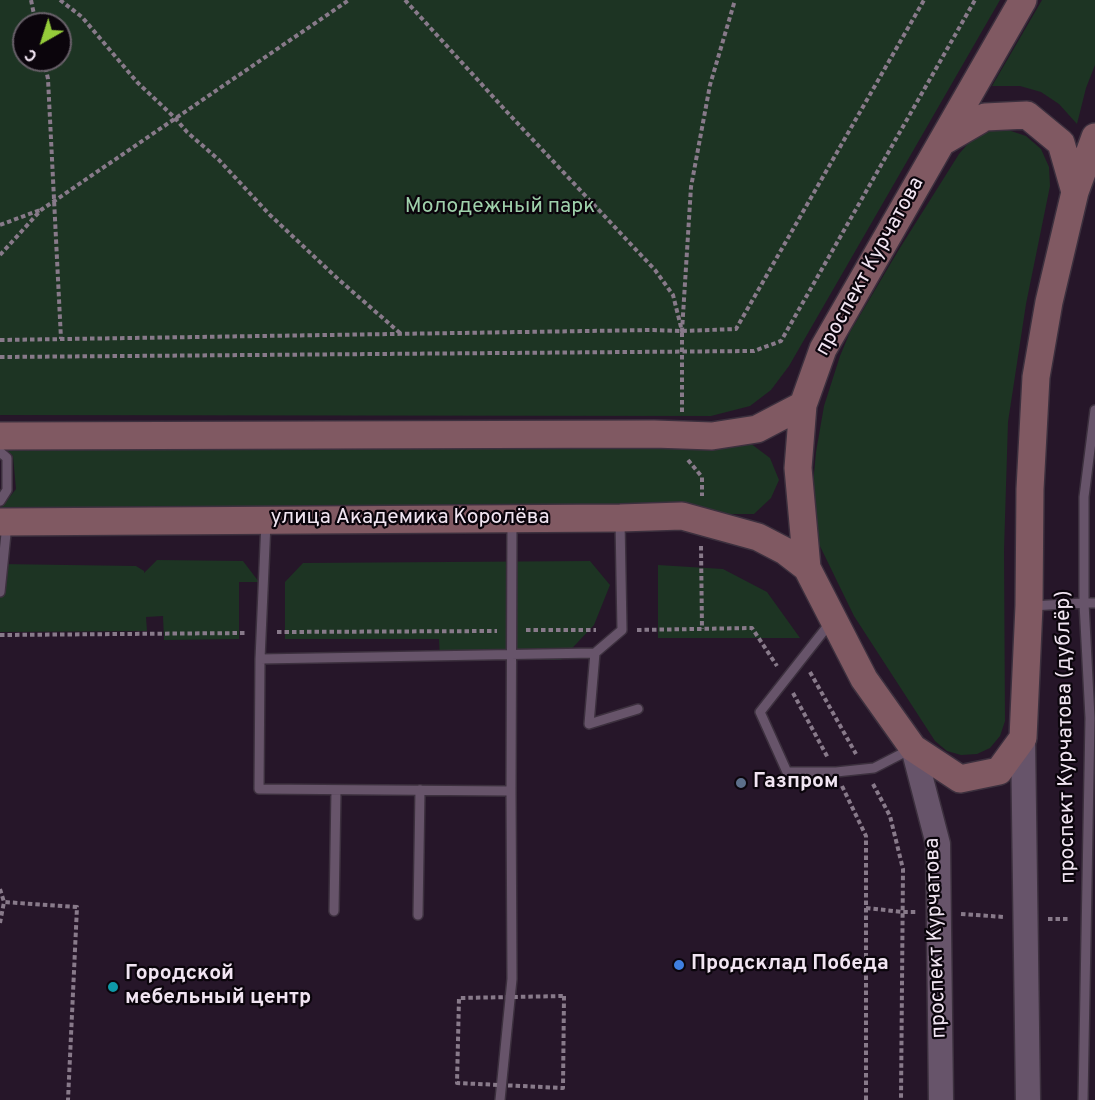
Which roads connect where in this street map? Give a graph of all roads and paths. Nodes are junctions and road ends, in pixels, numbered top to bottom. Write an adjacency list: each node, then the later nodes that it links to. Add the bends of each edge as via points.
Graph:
1 (60, 0): 9 (path, via 82,17 137,82)
2 (349, 0): 9 (path)
3 (405, 0): 17 (path, via 656,270 674,295)
4 (735, 0): 17 (path, via 710,85 691,187)
5 (924, 0): 17 (path, via 736,329)
6 (975, 0): 21 (path, via 781,341 754,351)
7 (1023, 0): 11 (main road, проспект Курчатова)
8 (47, 72): 13 (path)
9 (175, 118): 13 (path); 18 (path, via 269,214)
10 (1095, 137): 12 (main road)
11 (940, 143): 12 (main road, via 985,117 1027,114 1061,143); 23 (main road, проспект Курчатова, via 823,349)
12 (1075, 192): 37 (main road, via 1036,377)
13 (54, 201): 14 (path); 19 (path)
14 (41, 210): 15 (path); 16 (path)
15 (0, 225)
16 (0, 255)
17 (682, 331): 18 (path); 21 (path)
18 (400, 334): 19 (path)
19 (61, 339): 20 (path)
20 (0, 340)
21 (682, 351): 22 (path); 25 (path)
22 (0, 357)
23 (803, 405): 25 (main road, via 757,429 712,436); 33 (main road, проспект Курчатова, via 798,468)
24 (1095, 410): 35 (lane, проспект Курчатова (дублёр), via 1084,497)
25 (682, 435): 26 (main road); 32 (path, via 687,458 702,477)
26 (0, 436)
27 (0, 452): 28 (lane, via 7,458)
28 (2, 515): 31 (main road, улица Академика Королёва); 34 (lane)
29 (620, 518): 30 (main road, улица Академика Королёва); 32 (main road, улица Академика Королёва, via 682,516); 41 (lane)
30 (512, 519): 31 (main road, улица Академика Королёва); 40 (lane)
31 (266, 520): 48 (lane)
32 (701, 522): 33 (main road, улица Академика Королёва, via 758,537); 39 (path)
33 (807, 568): 38 (main road, проспект Курчатова)
34 (0, 592)
35 (1084, 603): 36 (lane); 37 (lane); 51 (lane, проспект Курчатова (дублёр))
36 (1095, 603)
37 (1029, 606): 52 (main road)
38 (833, 618): 47 (lane); 53 (main road, проспект Курчатова, via 864,679)
39 (702, 629): 41 (path); 49 (path, via 752,628)
40 (512, 630): 41 (path); 43 (path); 46 (lane)
41 (622, 630): 45 (lane)
42 (251, 633): 44 (path)
43 (274, 633)
44 (0, 635)
45 (595, 653): 46 (lane); 50 (lane, via 589,724)
46 (512, 655): 48 (lane); 58 (lane)
47 (802, 658): 49 (lane); 54 (path)
48 (260, 659): 56 (lane, via 259,789)
49 (786, 679): 55 (path); 55 (lane, via 760,712 787,772)
50 (638, 709)
51 (1092, 718): 67 (lane, проспект Курчатова (дублёр))
52 (1023, 738): 53 (main road, via 999,771 960,780); 66 (street)
53 (913, 748): 54 (lane); 64 (street, проспект Курчатова, via 938,844)
54 (865, 769): 55 (lane); 63 (path, via 890,816 903,869)
55 (836, 772): 61 (path, via 866,836)
56 (336, 790): 57 (lane); 62 (lane)
57 (420, 790): 58 (lane); 65 (lane)
58 (511, 791): 70 (lane, via 512,980)
59 (0, 889): 60 (path)
60 (4, 902): 68 (path); 69 (path, via 77,907)
61 (866, 908): 63 (path); 71 (path)
62 (334, 911)
63 (903, 912): 64 (path); 72 (path)
64 (939, 912): 66 (path); 73 (street, проспект Курчатова)
65 (418, 915)
66 (1026, 919): 67 (path); 74 (street)
67 (1086, 920): 75 (lane, проспект Курчатова (дублёр))
68 (0, 923)
69 (68, 1100)
70 (500, 1100)
71 (866, 1100)
72 (901, 1100)
73 (941, 1100)
74 (1028, 1100)
75 (1083, 1100)

